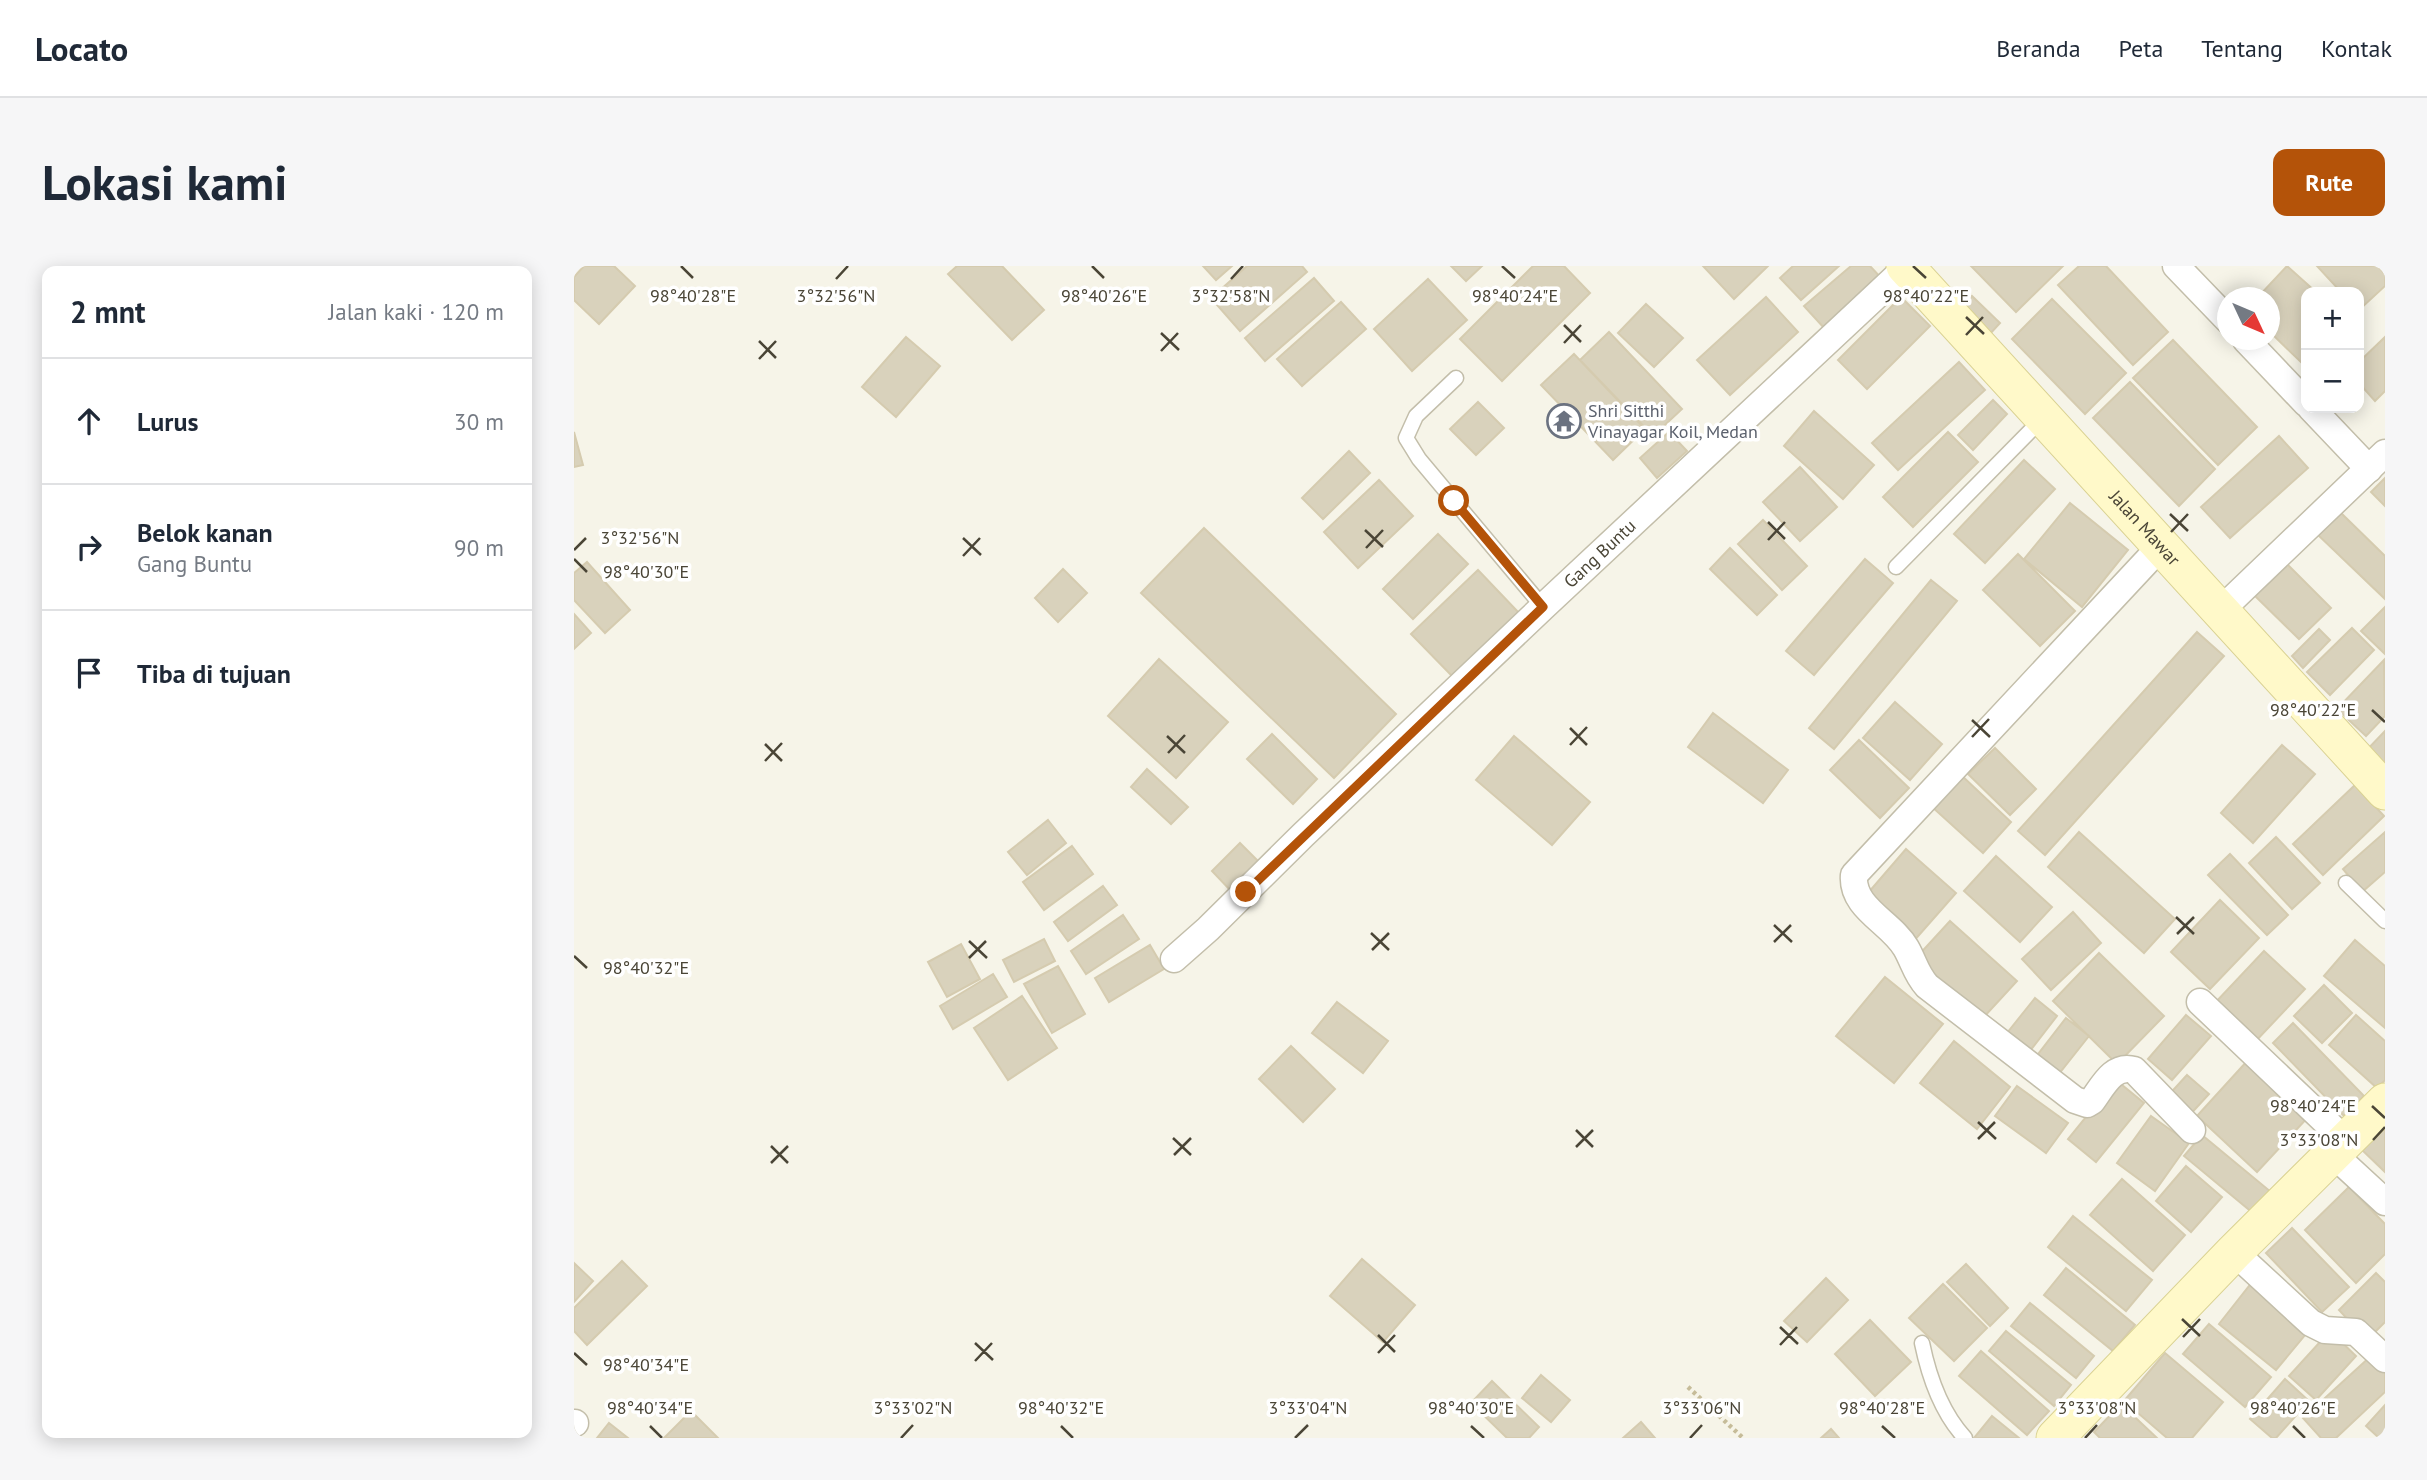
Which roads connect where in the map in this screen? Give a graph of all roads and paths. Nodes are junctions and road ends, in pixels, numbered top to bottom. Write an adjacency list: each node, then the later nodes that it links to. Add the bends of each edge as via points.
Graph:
1 (2176, 266): 3 (street)
2 (1906, 267): 8 (street, Jalan Mawar); 12 (street, Gang Buntu)
3 (2217, 309)
4 (2256, 350): 6 (street)
5 (1456, 378): 12 (lane, via 1416,416 1406,438)
6 (2301, 398)
7 (2317, 413): 9 (street)
8 (2044, 417): 10 (street, Jalan Mawar); 11 (lane)
9 (2377, 461): 13 (street)
10 (2162, 545): 13 (street, Jalan Mawar); 20 (street, via 1854,875 1853,884 1860,900 1904,945 1927,986 2075,1100 2087,1104 2115,1071 2134,1070)
11 (1896, 567)
12 (1543, 607): 17 (street, Gang Buntu)
13 (2221, 610): 14 (street, Jalan Mawar)
14 (2385, 790)
15 (2346, 884): 16 (lane)
16 (2385, 921)
17 (1174, 959)
18 (2200, 1002): 21 (street)
19 (2385, 1102): 21 (street)
20 (2192, 1130)
21 (2339, 1148): 22 (street); 23 (street)
22 (2385, 1202)
23 (2234, 1252): 25 (street, via 2311,1323 2325,1330 2356,1332); 29 (street)
24 (1922, 1343): 28 (lane, via 1937,1394)
25 (2385, 1359)
26 (1688, 1387): 27 (path)
27 (1743, 1438)
28 (1965, 1438)
29 (2055, 1438)

